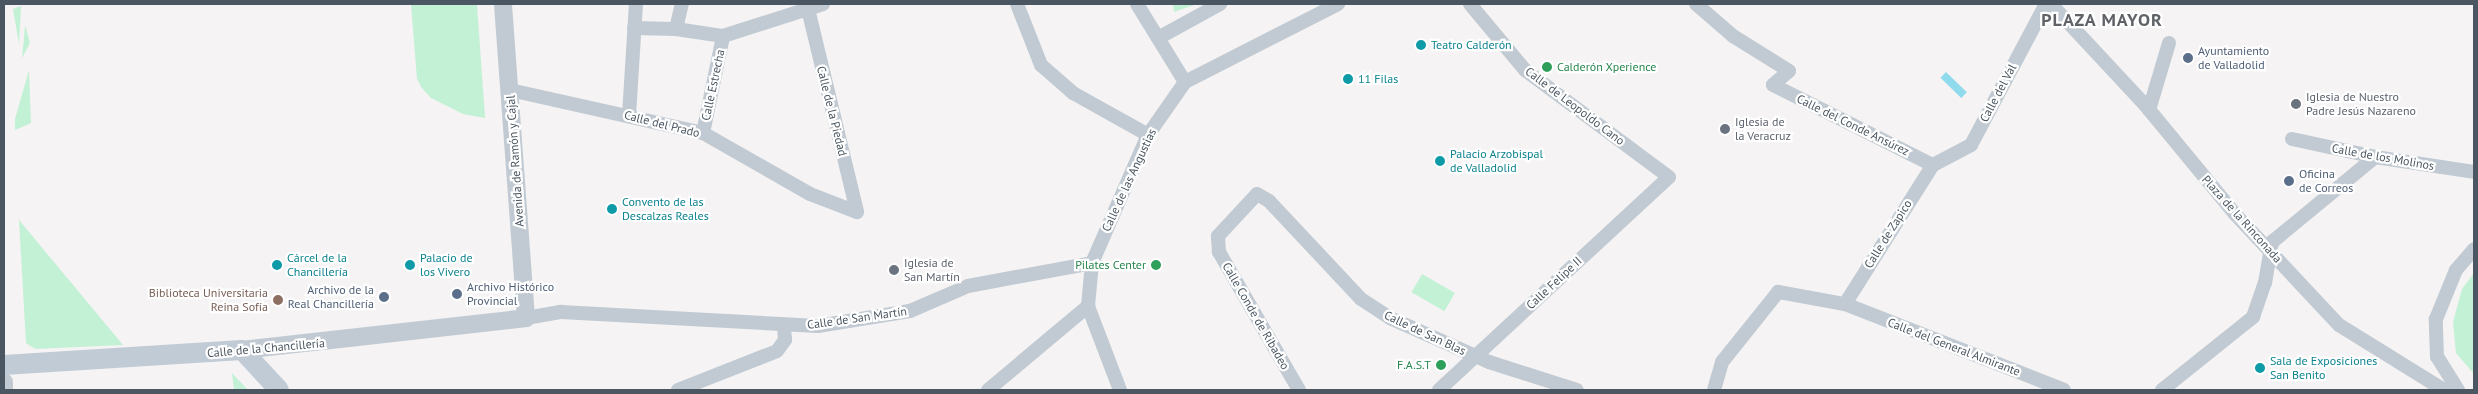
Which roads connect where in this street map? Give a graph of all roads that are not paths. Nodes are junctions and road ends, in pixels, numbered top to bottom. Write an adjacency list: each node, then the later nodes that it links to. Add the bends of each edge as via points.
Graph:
1 (503, 4): 20 (street, Avenida de Ramón y Cajal)
2 (636, 4): 14 (street)
3 (682, 4): 15 (street)
4 (823, 4): 13 (street)
5 (1017, 4): 24 (street, via 1041,65 1073,94)
6 (1137, 4): 17 (street)
7 (1220, 4): 17 (street)
8 (1338, 4): 19 (street, Calle de las Angustias)
9 (1470, 4): 29 (street, Calle de Leopoldo Cano, via 1525,70)
10 (1696, 4): 27 (street, Calle del Conde Ansúrez, via 1733,36 1789,71 1773,85)
11 (2046, 4): 27 (street, Calle del Val, via 1971,145)
12 (2051, 4): 21 (street, Plaza de la Rinconada)
13 (808, 9): 16 (street); 30 (street, Calle de la Piedad)
14 (634, 28): 15 (street); 22 (street)
15 (676, 29): 16 (street)
16 (723, 36): 23 (street, Calle Estrecha)
17 (1158, 38): 19 (street)
18 (2169, 43): 21 (street)
19 (1185, 82): 24 (street, Calle de las Angustias)
20 (510, 90): 22 (street, Calle del Prado); 37 (street, Avenida de Ramón y Cajal)
21 (2149, 110): 32 (street, Plaza de la Rinconada)
22 (629, 115): 23 (street, Calle del Prado)
23 (703, 133): 30 (street, Calle del Prado, via 810,194)
24 (1148, 135): 34 (street, Calle de las Angustias)
25 (2292, 139): 26 (street, Calle de los Molinos)
26 (2375, 157): 28 (street, Calle de los Molinos); 32 (street, via 2272,242)
27 (1933, 165): 35 (street, Calle de Zapico)
28 (2474, 172)
29 (1669, 177): 40 (street, Calle Felipe II)
30 (857, 212)
31 (1217, 242): 40 (street, Calle de San Blas, via 1218,236 1256,194 1269,201 1361,299 1390,318); 48 (street, Calle Conde de Ribadeo, via 1219,252)
32 (2268, 249): 53 (street, via 2265,283 2253,317); 54 (street, Plaza de la Rinconada, via 2339,325)
33 (2474, 249): 55 (street, via 2456,270 2436,319 2437,357)
34 (1092, 263): 36 (street, Calle de las Angustias); 38 (street, Calle de San Martín, via 968,286 910,311 818,326)
35 (1845, 304): 51 (street, Calle del General Almirante, via 1778,292 1722,362); 52 (street, Calle del General Almirante)
36 (1088, 306): 46 (street); 47 (street, Calle de las Angustias)
37 (526, 318): 38 (street, Calle de San Martín, via 561,312); 39 (street, Calle de la Chancillería)
38 (784, 326): 45 (street, via 786,340 777,351)
39 (242, 350): 41 (main road, Calle de la Chancillería); 44 (main road)
40 (1476, 357): 49 (street, Calle Felipe II); 50 (street, Calle de San Blas)
41 (4, 365)
42 (4, 382): 43 (street)
43 (4, 390)
44 (278, 390)
45 (678, 390)
46 (988, 390)
47 (1120, 390)
48 (1300, 390)
49 (1439, 390)
50 (1577, 390)
51 (1714, 390)
52 (2064, 390)
53 (2162, 390)
54 (2444, 390)
55 (2458, 390)

